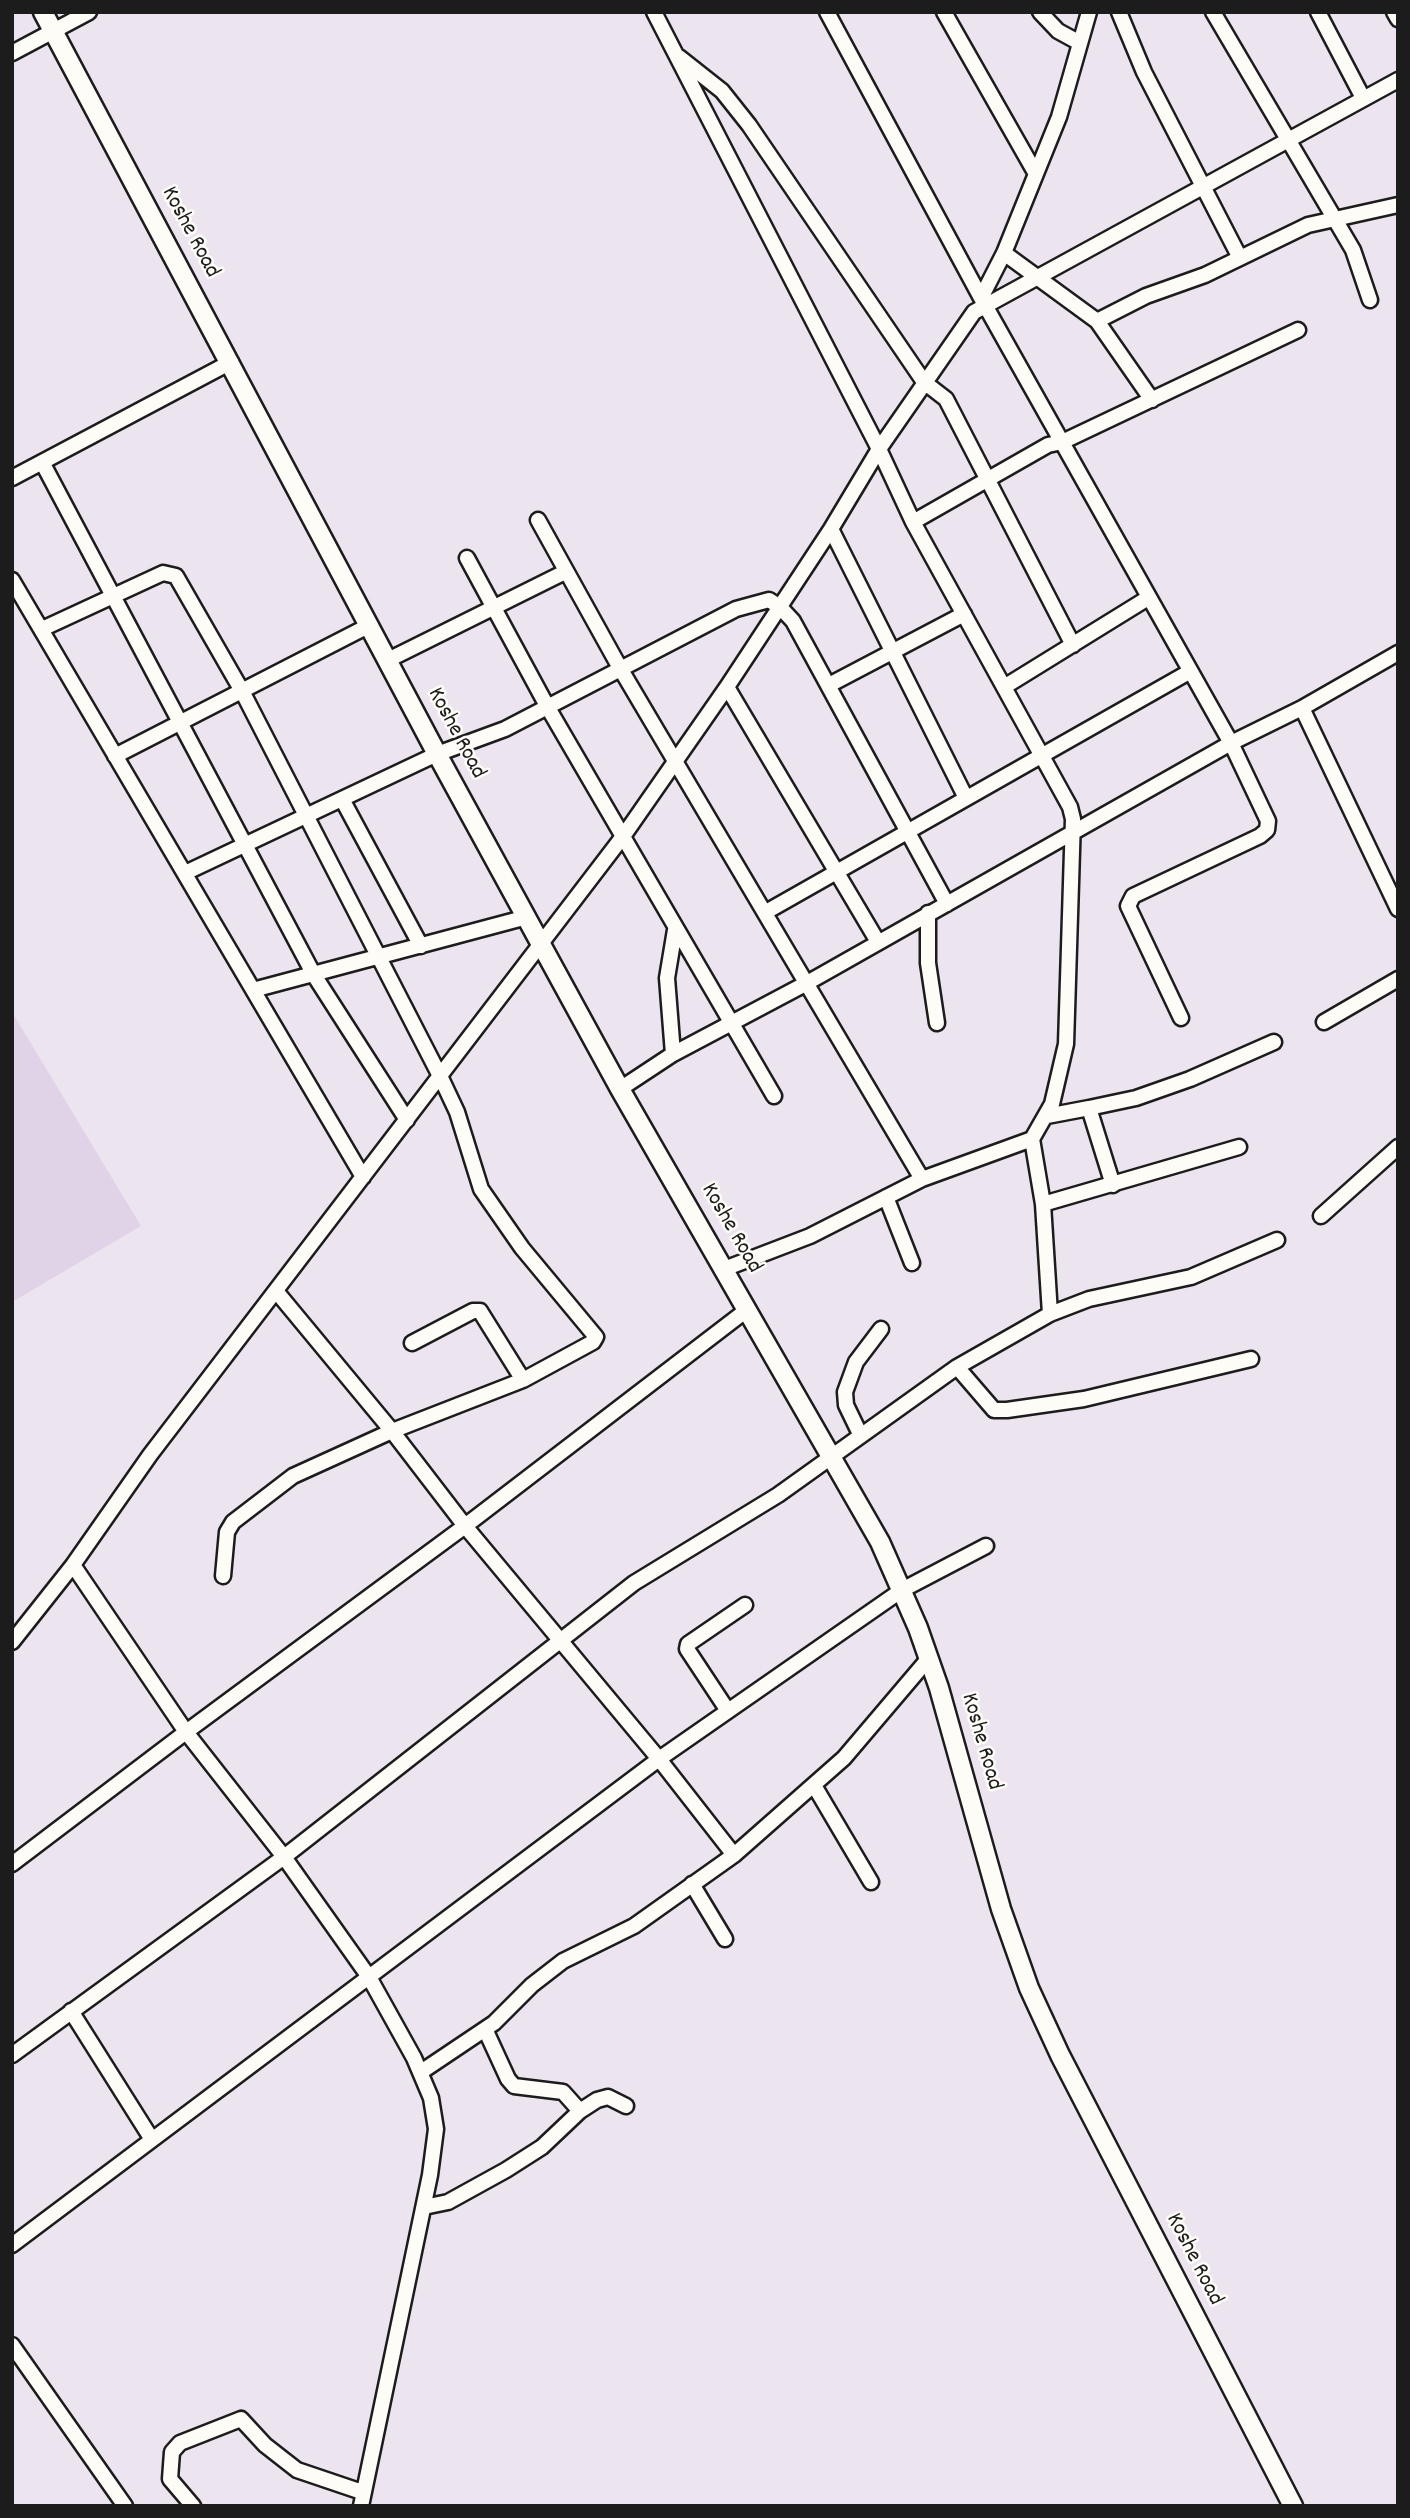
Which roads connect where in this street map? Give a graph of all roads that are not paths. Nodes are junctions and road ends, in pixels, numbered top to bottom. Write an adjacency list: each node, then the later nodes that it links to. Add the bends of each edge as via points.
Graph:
1 (43, 12): 13 (main road, Koshe Road)
2 (89, 12): 13 (street)
3 (654, 12): 16 (street)
4 (827, 12): 28 (street)
5 (944, 12): 20 (street)
6 (1040, 12): 14 (street, via 1058,32)
7 (1089, 12): 14 (street)
8 (1119, 12): 21 (street, via 1144,72)
9 (1213, 12): 19 (street)
10 (1318, 12): 18 (street)
11 (1394, 12): 12 (street)
12 (1398, 19)
13 (53, 32): 15 (street); 31 (main road, Koshe Road)
14 (1080, 43): 20 (street, via 1068,95)
15 (12, 53)
16 (675, 54): 32 (street, via 722,91 749,125); 35 (street)
17 (1398, 80): 18 (street)
18 (1363, 98): 19 (street)
19 (1288, 139): 21 (street); 23 (street)
20 (1036, 174): 24 (street)
21 (1204, 185): 25 (street); 26 (street)
22 (1398, 205): 23 (street)
23 (1333, 217): 25 (street); 27 (street, via 1353,250)
24 (1004, 253): 26 (street); 28 (street)
25 (1240, 258): 29 (street)
26 (1035, 276): 28 (street); 29 (street)
27 (1370, 300)
28 (983, 302): 32 (street); 34 (street)
29 (1097, 321): 33 (street)
30 (1298, 330): 33 (street)
31 (231, 362): 36 (street); 50 (main road, Koshe Road)
32 (924, 382): 35 (street); 38 (street, via 946,400)
33 (1152, 400): 34 (street)
34 (1062, 442): 38 (street, via 1048,445); 46 (street)
35 (879, 449): 40 (street); 41 (street)
36 (42, 462): 37 (street); 45 (street)
37 (12, 478)
38 (988, 479): 40 (street); 52 (street)
39 (538, 520): 43 (street)
40 (913, 522): 49 (street)
41 (831, 529): 47 (street); 53 (street)
42 (467, 558): 48 (street)
43 (565, 572): 48 (street); 56 (street)
44 (12, 580): 51 (street)
45 (111, 597): 51 (street); 61 (street, via 163,573 176,576); 64 (street)
46 (1149, 598): 52 (street); 57 (street)
47 (780, 607): 56 (street, via 769,600 747,605); 58 (street, via 793,621); 59 (street)
48 (493, 609): 55 (street); 62 (street)
49 (964, 614): 53 (street); 60 (street)
50 (368, 626): 55 (main road, Koshe Road); 61 (street)
51 (42, 629): 67 (street)
52 (1073, 645): 60 (street)
53 (893, 651): 58 (street); 70 (street)
54 (1398, 653): 63 (street)
55 (388, 660): 66 (main road, Koshe Road)
56 (620, 668): 62 (street); 69 (street)
57 (1189, 672): 65 (street); 68 (street)
58 (829, 685): 74 (street)
59 (727, 687): 69 (street); 77 (street)
60 (1004, 687): 68 (street)
61 (242, 691): 64 (street); 72 (street)
62 (547, 706): 66 (street, via 505,729); 75 (street)
63 (1302, 708): 65 (street); 80 (street)
64 (179, 723): 67 (street); 76 (street)
65 (1231, 743): 73 (street); 93 (street, via 1268,821 1267,830 1133,896 1128,906)
66 (437, 754): 71 (street); 83 (main road, Koshe Road)
67 (116, 756): 78 (street)
68 (1042, 756): 70 (street); 73 (street, via 1070,807)
69 (676, 761): 75 (street); 81 (street)
70 (967, 798): 74 (street)
71 (342, 799): 72 (street); 87 (street)
72 (305, 816): 76 (street); 88 (street)
73 (1073, 831): 79 (street); 103 (street, via 1066,1035)
74 (906, 832): 77 (street); 79 (street)
75 (624, 835): 84 (street); 85 (street)
76 (246, 842): 78 (street); 89 (street)
77 (834, 872): 81 (street); 86 (street)
78 (185, 873): 92 (street)
79 (947, 904): 82 (street)
80 (1398, 909)
81 (766, 912): 91 (street)
82 (928, 913): 86 (street); 95 (street, via 928,963)
83 (527, 917): 85 (main road, Koshe Road); 87 (street)
84 (675, 930): 96 (street); 98 (street, via 667,978)
85 (540, 942): 99 (street); 100 (main road, Koshe Road)
86 (878, 942): 91 (street)
87 (421, 946): 88 (street)
88 (376, 956): 89 (street); 99 (street)
89 (314, 975): 92 (street); 104 (street)
90 (1398, 978): 94 (street)
91 (807, 983): 96 (street); 109 (street)
92 (253, 990): 108 (street)
93 (1181, 1018)
94 (1324, 1022)
95 (937, 1023)
96 (731, 1024): 98 (street); 101 (street)
97 (1275, 1042): 102 (street, via 1179,1083)
98 (673, 1054): 100 (street)
99 (440, 1078): 104 (street); 124 (street, via 457,1112 481,1189 522,1248 596,1337)
100 (620, 1089): 116 (main road, Koshe Road)
101 (774, 1096)
102 (1089, 1108): 103 (street); 110 (street)
103 (1047, 1116): 105 (street)
104 (407, 1120): 108 (street)
105 (1032, 1139): 109 (street); 112 (street)
106 (1239, 1147): 110 (street)
107 (1398, 1147): 113 (street)
108 (363, 1177): 117 (street)
109 (922, 1179): 111 (street)
110 (1113, 1185): 112 (street)
111 (886, 1197): 115 (street); 116 (street, via 810,1236)
112 (1044, 1204): 119 (street)
113 (1321, 1216)
114 (1277, 1240): 119 (street, via 1191,1277 1089,1299)
115 (912, 1263)
116 (724, 1269): 118 (main road, Koshe Road)
117 (276, 1291): 125 (street); 130 (street, via 150,1455)
118 (748, 1309): 127 (main road, Koshe Road); 128 (street)
119 (1051, 1314): 123 (street)
120 (881, 1329): 126 (street, via 856,1362 845,1392 845,1405)
121 (412, 1343): 124 (street, via 480,1311)
122 (1251, 1359): 123 (street, via 1084,1399 1007,1410 994,1410)
123 (957, 1367): 126 (street)
124 (523, 1380): 125 (street)
125 (392, 1432): 128 (street); 131 (street, via 293,1476 233,1522 226,1540)
126 (860, 1434): 127 (street)
127 (832, 1454): 132 (main road, Koshe Road); 135 (street, via 778,1495 634,1583)
128 (465, 1526): 135 (street); 138 (street)
129 (986, 1546): 132 (street)
130 (73, 1565): 134 (street); 138 (street)
131 (223, 1576)
132 (902, 1590): 136 (main road, Koshe Road); 137 (street)
133 (745, 1605): 137 (street, via 687,1649)
134 (12, 1642)
135 (562, 1642): 139 (street); 142 (street)
136 (929, 1658): 140 (street); 161 (main road, Koshe Road, via 1007,1930 1029,1988)
137 (728, 1711): 139 (street)
138 (186, 1732): 142 (street); 143 (street)
139 (659, 1759): 141 (street); 147 (street)
140 (815, 1787): 141 (street); 144 (street)
141 (734, 1855): 145 (street)
142 (284, 1857): 147 (street); 148 (street)
143 (12, 1864)
144 (871, 1882)
145 (692, 1884): 146 (street); 149 (street, via 634,1926 563,1961)
146 (725, 1939)
147 (369, 1977): 151 (street); 154 (street)
148 (71, 2011): 150 (street); 154 (street)
149 (485, 2029): 151 (street); 153 (street, via 514,2086 563,2092)
150 (12, 2055)
151 (421, 2072): 155 (street, via 436,2129)
152 (626, 2106): 153 (street, via 602,2098)
153 (580, 2110): 155 (street, via 551,2139 506,2171 448,2202)
154 (151, 2138): 156 (street)
155 (424, 2207): 158 (street)
156 (12, 2245)
157 (12, 2345): 159 (street)
158 (361, 2499): 160 (street, via 297,2470 241,2419 180,2442 172,2452 170,2479)
159 (125, 2506)
160 (193, 2506)
161 (1293, 2506)

